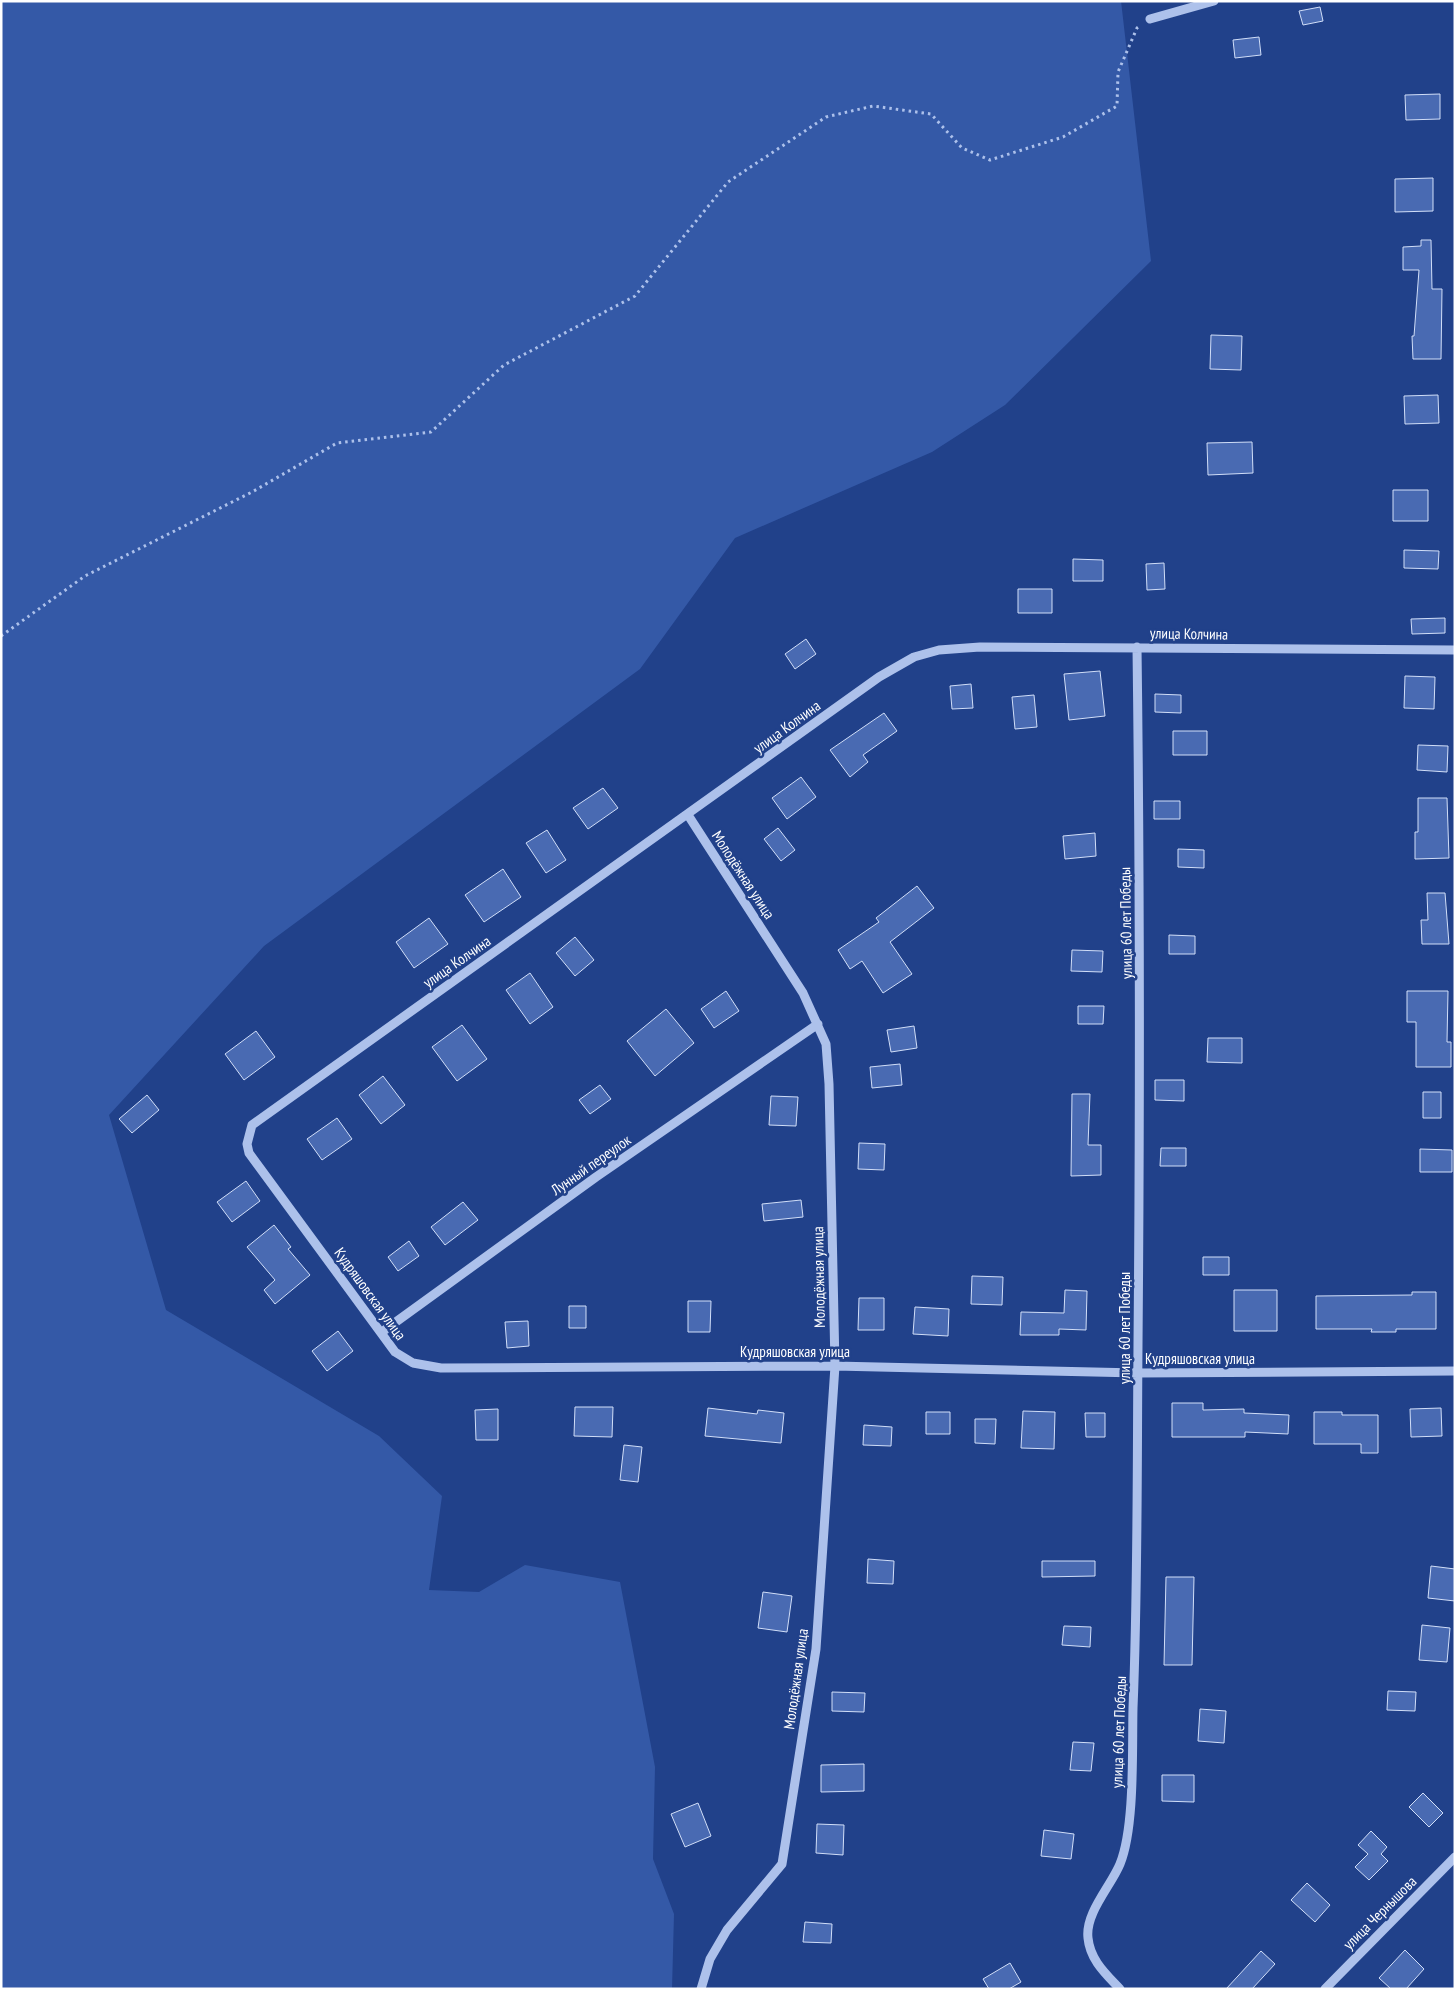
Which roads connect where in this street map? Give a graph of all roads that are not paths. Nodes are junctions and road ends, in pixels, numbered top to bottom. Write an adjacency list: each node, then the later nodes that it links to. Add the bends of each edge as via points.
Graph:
1 (1214, 1): 2 (street)
2 (1150, 19)
3 (1137, 647): 4 (street, улица Колчина); 5 (street, улица Колчина, via 980,647 939,650 914,657 879,678); 11 (street, улица 60 лет Победы, via 1141,1000)
4 (1455, 650)
5 (688, 816): 6 (street, Молодёжная улица, via 802,993); 7 (street, улица Колчина, via 252,1124)
6 (818, 1024): 8 (street, Лунный переулок, via 596,1177); 9 (street, Молодёжная улица, via 826,1044 829,1084)
7 (247, 1144): 8 (street, Кудряшовская улица, via 249,1153)
8 (382, 1332): 9 (street, Кудряшовская улица, via 396,1352 413,1363 441,1368)
9 (835, 1366): 11 (street, Кудряшовская улица); 13 (street, Молодёжная улица, via 816,1649 782,1864 727,1930 710,1959)
10 (1455, 1371): 11 (street, Кудряшовская улица)
11 (1138, 1373): 14 (street, улица 60 лет Победы, via 1135,1656 1129,1810 1120,1864 1097,1905 1087,1934 1090,1951 1098,1965)
12 (1455, 1857): 15 (street, улица Чернышова)
13 (702, 1989)
14 (1120, 1989)
15 (1325, 1989)

